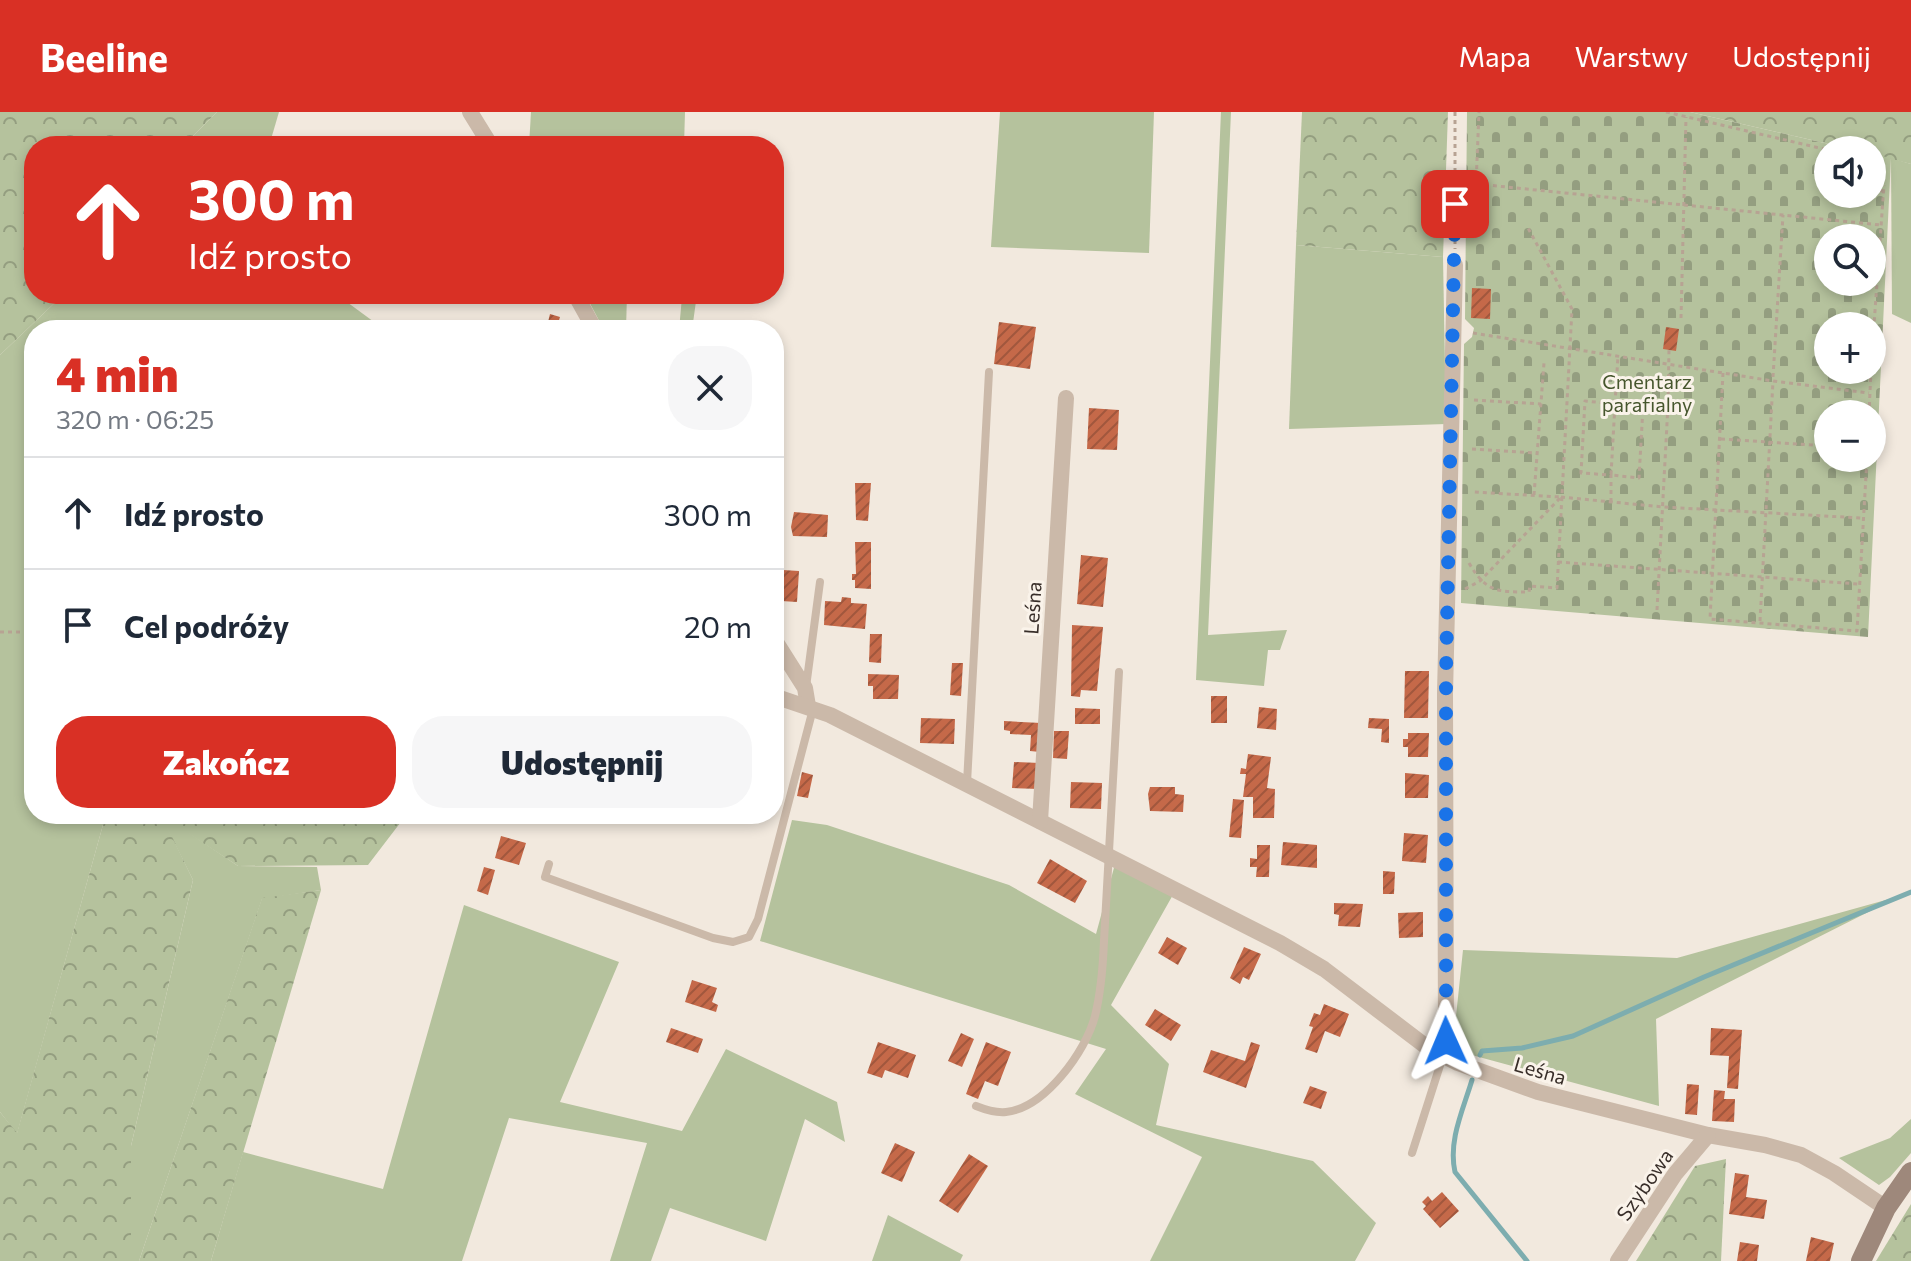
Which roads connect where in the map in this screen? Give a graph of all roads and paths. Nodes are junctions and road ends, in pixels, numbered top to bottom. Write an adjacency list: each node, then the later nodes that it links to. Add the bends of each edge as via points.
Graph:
1 (470, 112): 6 (street)
2 (1455, 112): 14 (path)
3 (1479, 112): 8 (path)
4 (1666, 112): 5 (path)
5 (1686, 117): 7 (path); 9 (path)
6 (485, 136)
7 (1814, 147)
8 (1477, 184): 9 (path); 13 (path)
9 (1683, 205): 10 (path); 15 (path)
10 (1783, 215): 11 (path); 24 (path)
11 (1871, 224)
12 (1528, 228): 17 (path, via 1572,309)
13 (1474, 233)
14 (1455, 265): 71 (street)
15 (1681, 318)
16 (1473, 333): 17 (path)
17 (1569, 348): 19 (path); 41 (path)
18 (1669, 350): 21 (path)
19 (1618, 356): 21 (path); 31 (path)
20 (1544, 363): 30 (path)
21 (1670, 364): 23 (path); 43 (path)
22 (989, 372): 65 (lane)
23 (1723, 373): 24 (path); 32 (path)
24 (1773, 379): 26 (path); 33 (path)
25 (1870, 384): 26 (path)
26 (1869, 393): 29 (path)
27 (1066, 398): 67 (street, Leśna)
28 (1474, 400): 30 (path)
29 (1869, 400)
30 (1541, 404): 36 (path)
31 (1615, 404): 38 (path); 38 (path, via 1643,407 1639,478); 38 (path, via 1585,401 1581,473)
32 (1721, 439): 33 (path); 44 (path)
33 (1770, 441): 34 (path); 45 (path)
34 (1814, 445)
35 (1472, 449): 36 (path)
36 (1537, 453): 40 (path)
37 (1866, 472): 46 (path)
38 (1611, 475): 42 (path)
39 (1473, 492): 40 (path)
40 (1534, 495): 41 (path)
41 (1561, 497): 42 (path); 47 (path); 52 (path)
42 (1611, 502): 43 (path)
43 (1663, 507): 44 (path); 49 (path)
44 (1716, 510): 45 (path); 50 (path)
45 (1767, 513): 46 (path); 51 (path)
46 (1861, 518): 54 (path)
47 (1558, 562): 49 (path); 52 (path, via 1557,588 1497,592)
48 (1469, 563): 52 (path)
49 (1659, 570): 50 (path); 56 (path)
50 (1712, 574): 51 (path); 57 (path, via 1710,619)
51 (1763, 578): 54 (path); 57 (path)
52 (1480, 581): 55 (path)
53 (820, 582): 62 (lane)
54 (1858, 584): 57 (path, via 1857,631)
55 (1461, 591)
56 (1657, 610)
57 (1760, 622)
58 (0, 632): 59 (path)
59 (24, 632)
60 (784, 655): 62 (street)
61 (1119, 672): 69 (lane)
62 (805, 688): 64 (street)
63 (784, 699): 64 (street, Leśna)
64 (810, 707): 65 (street, Leśna); 66 (lane)
65 (967, 784): 67 (street, Leśna)
66 (784, 813)
67 (1040, 821): 69 (street, Leśna)
68 (781, 824): 70 (lane, via 758,919 749,937 733,942 545,877)
69 (1110, 856): 71 (street, Leśna, via 1305,957); 72 (lane, via 1098,1002 1082,1046 1057,1081 1032,1103 1008,1112)
70 (549, 864)
71 (1443, 1056): 73 (street, Leśna, via 1519,1086); 74 (lane)
72 (976, 1106)
73 (1708, 1135): 76 (street, Leśna, via 1801,1155); 77 (street, Szybowa)
74 (1412, 1153)
75 (1911, 1172): 76 (main road)
76 (1886, 1208): 78 (main road)
77 (1618, 1261)
78 (1861, 1261)

